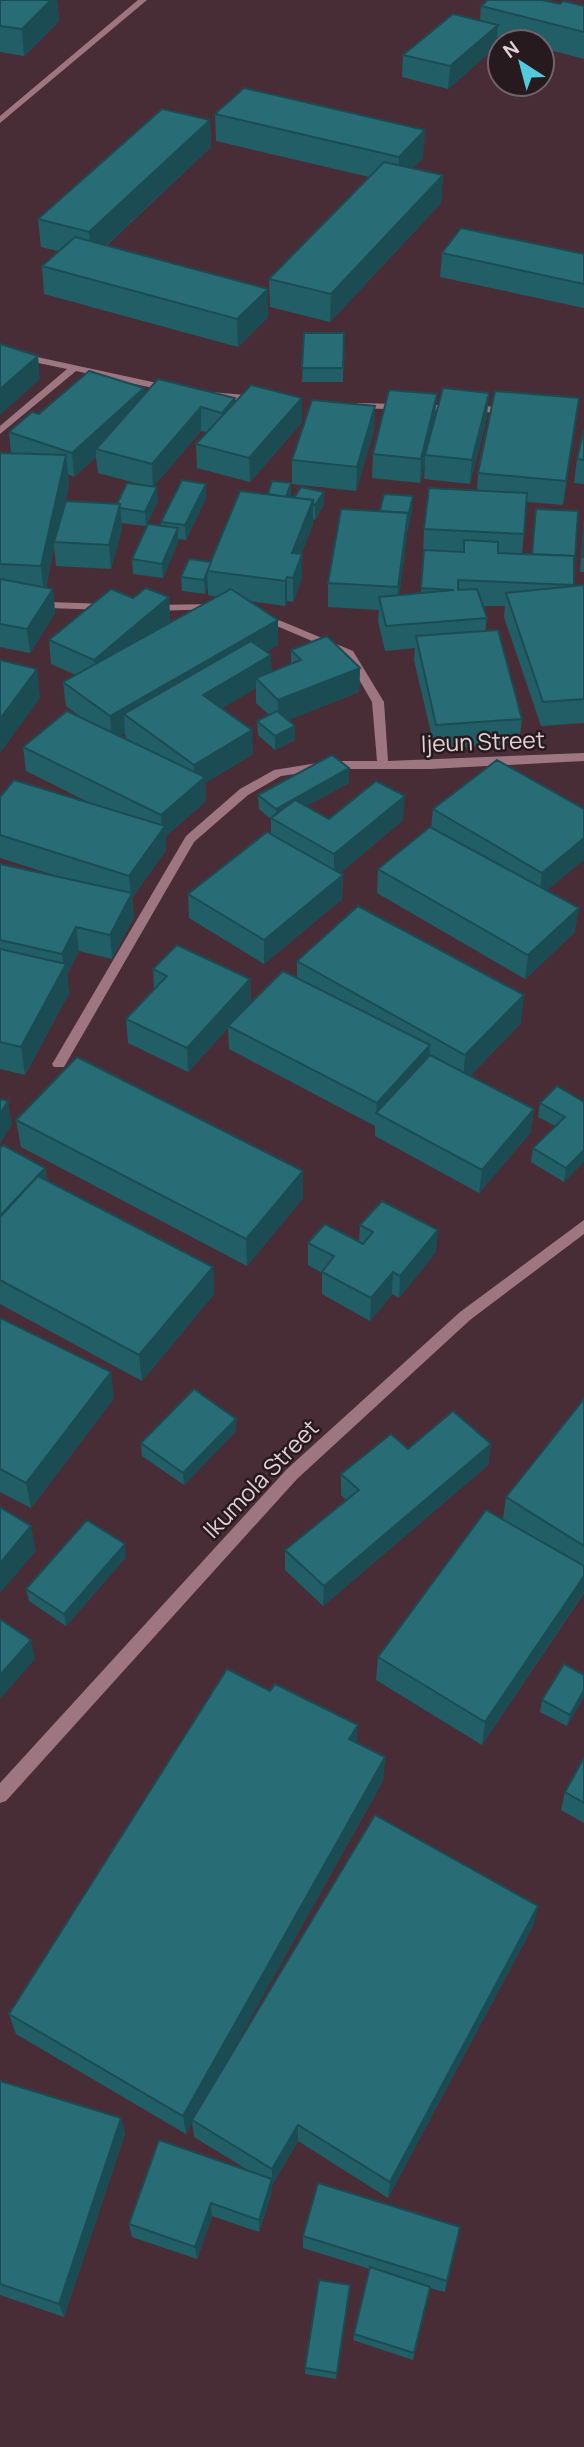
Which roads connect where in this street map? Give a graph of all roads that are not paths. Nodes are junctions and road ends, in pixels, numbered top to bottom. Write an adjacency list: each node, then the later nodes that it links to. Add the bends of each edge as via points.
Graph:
1 (142, 0): 2 (street)
2 (0, 120)
3 (0, 352): 4 (street)
4 (73, 369): 5 (street); 10 (street)
5 (176, 390)
6 (202, 394): 7 (street)
7 (264, 400)
8 (341, 405): 9 (street)
9 (514, 411)
10 (0, 431)
11 (0, 601): 12 (street)
12 (117, 607)
13 (222, 607): 14 (street)
14 (145, 608)
15 (248, 612): 17 (street, via 349,653 378,702)
16 (584, 757): 17 (street, Ijeun Street)
17 (383, 766): 18 (street, Ijeun Street, via 330,765 278,773 244,792 190,839)
18 (59, 1064)
19 (584, 1226): 20 (street, Ikumola Street, via 465,1316 292,1474)
20 (0, 1795)

